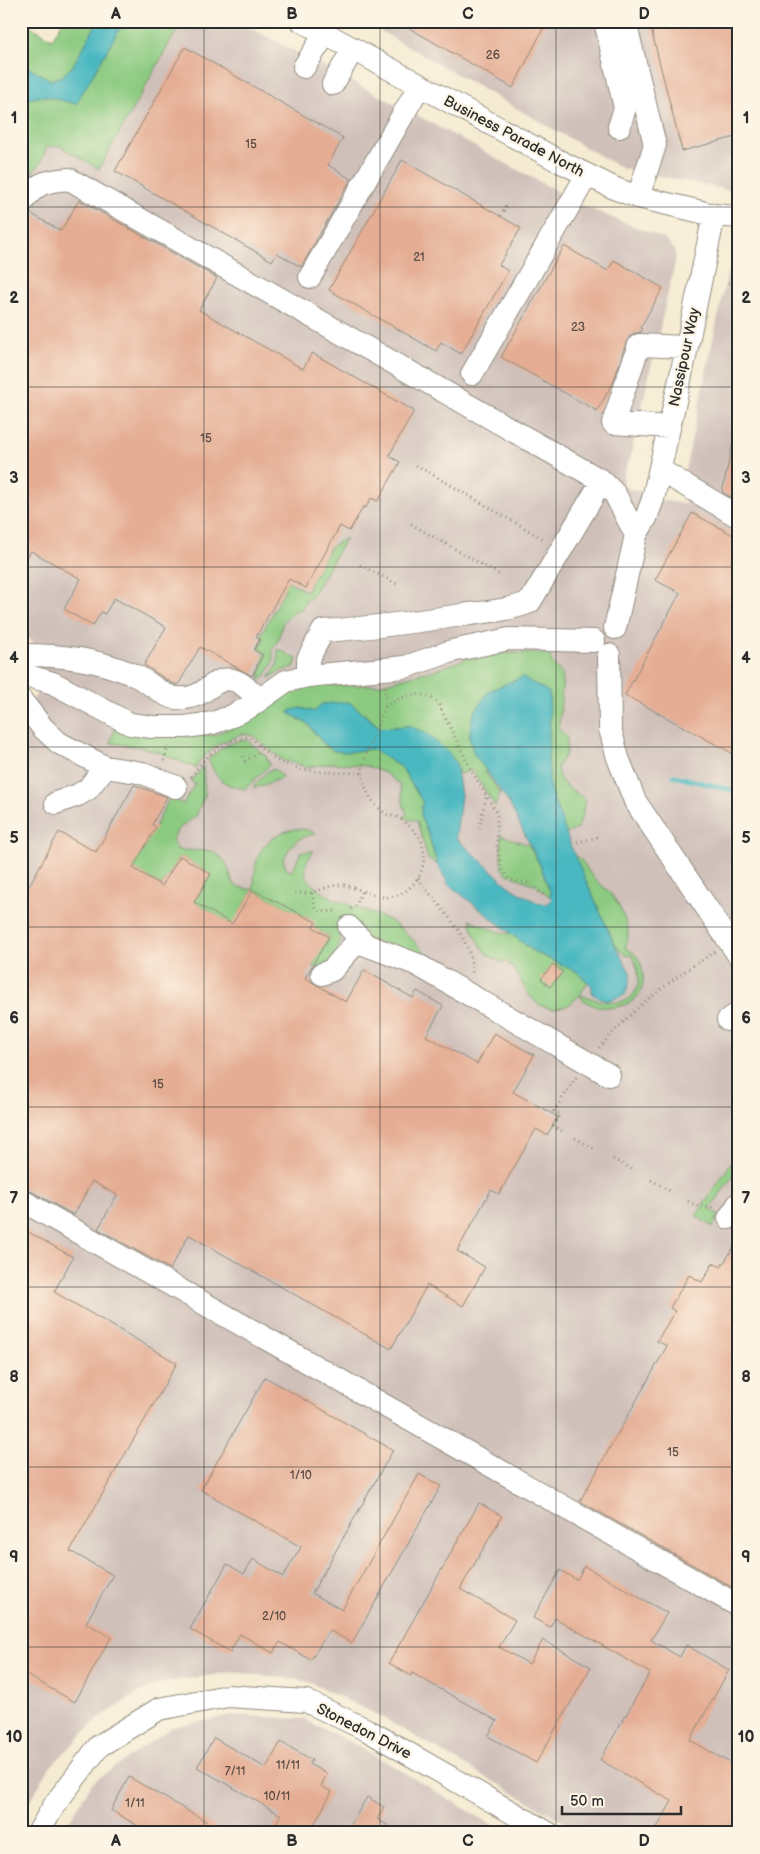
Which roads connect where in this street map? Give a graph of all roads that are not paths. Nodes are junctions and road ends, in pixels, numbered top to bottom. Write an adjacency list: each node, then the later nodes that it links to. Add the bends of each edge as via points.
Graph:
1 (302, 21): 4 (street, Business Parade North)
2 (605, 21): 9 (street, via 625,108)
3 (625, 21): 11 (street, via 655,146)
4 (325, 34): 5 (street, Business Parade North); 6 (street)
5 (353, 49): 7 (street); 8 (street, Business Parade North)
6 (304, 67)
7 (333, 84)
8 (420, 85): 10 (street, Business Parade North); 15 (street)
9 (620, 128)
10 (587, 175): 11 (street, Business Parade North); 17 (street)
11 (638, 197): 13 (street, Business Parade North)
12 (21, 204): 20 (street, via 30,191 46,181 69,179)
13 (714, 215): 14 (street, Business Parade North); 16 (street, Nassipour Way)
14 (739, 217)
15 (310, 277)
16 (687, 347): 18 (street, Nassipour Way); 18 (street, via 639,345 613,423)
17 (472, 374)
18 (669, 427): 19 (street, Nassipour Way)
19 (660, 470): 21 (street); 22 (street, Nassipour Way, via 646,518)
20 (602, 481): 22 (street, via 615,494); 25 (street, via 530,602 375,628 323,631 308,659)
21 (739, 517)
22 (636, 535): 23 (street, Nassipour Way, via 615,628 600,629 595,636)
23 (601, 648): 25 (street, via 508,639 452,651 405,667); 31 (street, via 610,729 634,801)
24 (22, 669): 27 (street, via 130,724 152,727 185,728 213,723); 27 (street, via 46,655 99,662 137,676 173,698 192,696 223,679 232,679 241,682)
25 (308, 676): 27 (street, via 286,681)
26 (21, 700): 28 (street, via 59,743)
27 (259, 700)
28 (105, 767): 29 (street); 30 (street, via 88,789)
29 (182, 783)
30 (56, 803)
31 (728, 953)
32 (322, 974): 33 (street, via 332,970 350,922 366,945 416,964)
33 (609, 1075)
34 (21, 1200): 35 (street)
35 (739, 1606)
36 (38, 1833): 37 (street, Stonedon Drive, via 55,1804 99,1746 159,1709 228,1696 306,1701 367,1730)
37 (548, 1833)

